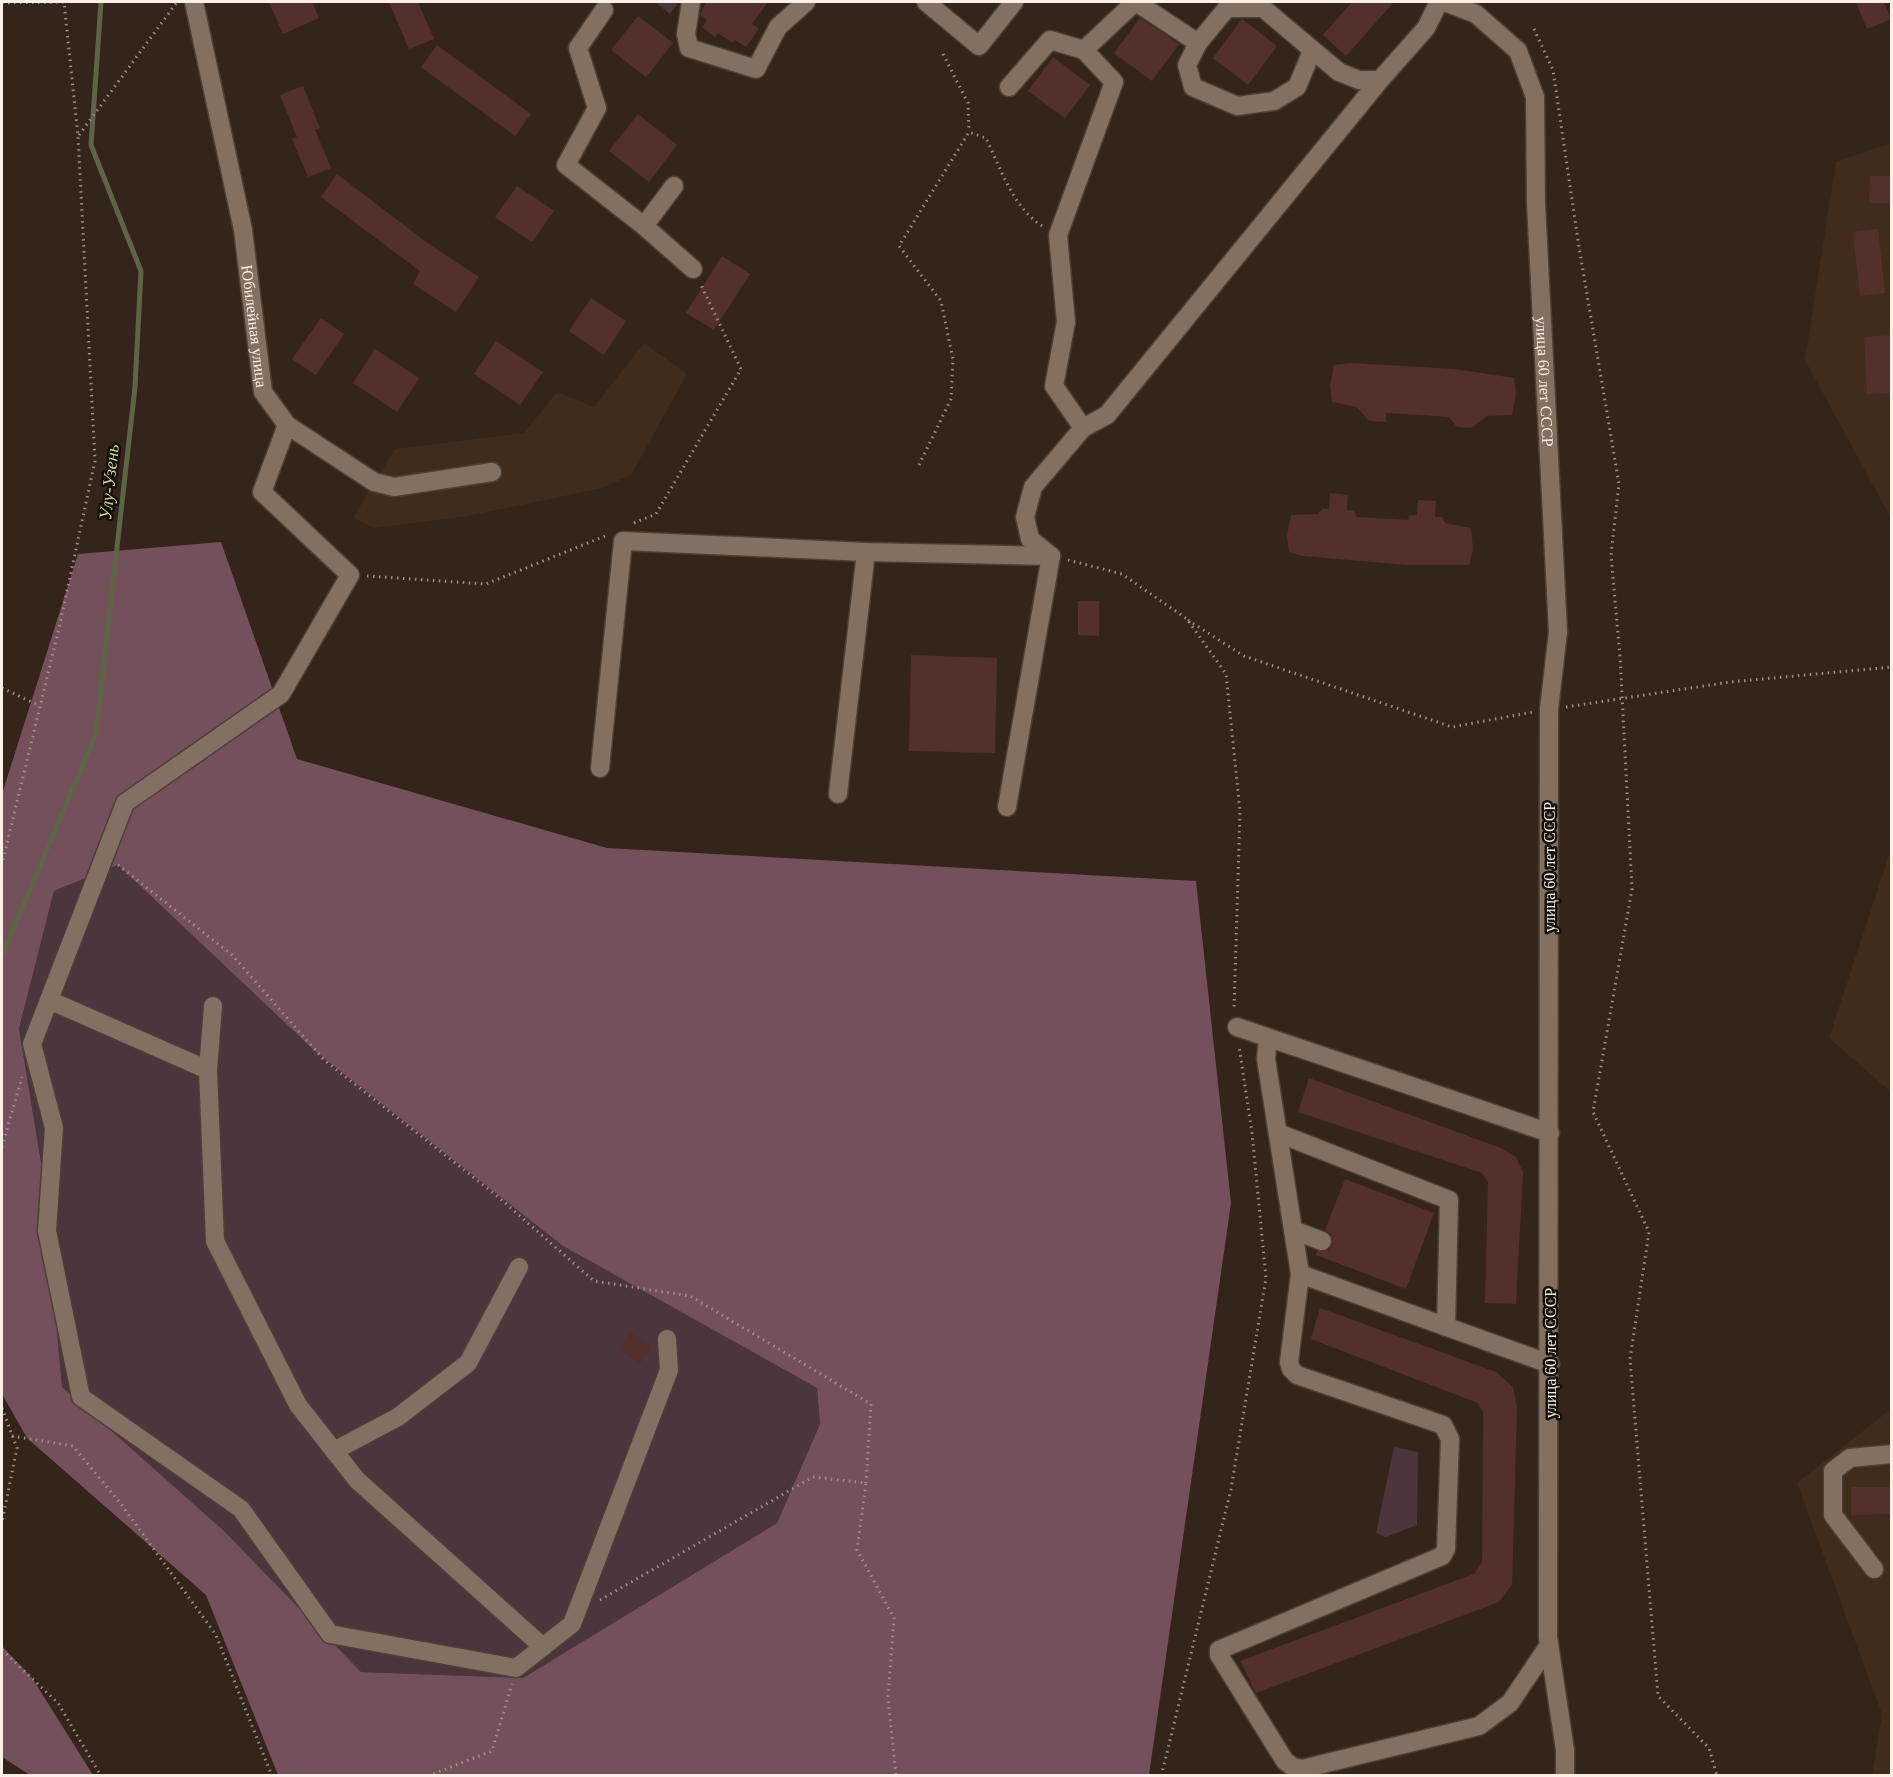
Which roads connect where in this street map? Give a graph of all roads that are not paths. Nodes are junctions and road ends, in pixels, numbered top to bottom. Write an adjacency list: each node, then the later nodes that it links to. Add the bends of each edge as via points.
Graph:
1 (194, 2): 19 (street, Юбилейная улица, via 243,230 263,392)
2 (691, 2): 3 (street, via 686,34 689,48 756,69 778,27)
3 (806, 2)
4 (926, 2): 5 (street, via 979,46)
5 (1014, 2)
6 (1135, 2): 11 (street); 12 (street)
7 (1439, 2): 14 (street, via 1426,28)
8 (1445, 2): 33 (street, улица 60 лет СССР, via 1476,14 1518,51 1535,97 1536,204 1558,632 1549,710)
9 (602, 4): 17 (street, via 578,48 597,108 566,165)
10 (1261, 4): 11 (street, via 1227,8); 13 (street)
11 (1198, 43): 13 (street, via 1187,65 1193,87 1238,106 1274,101 1297,87)
12 (1084, 50): 15 (street, via 1050,40); 20 (street, via 1114,82 1058,235 1066,322 1054,386)
13 (1312, 51): 14 (street, via 1339,72 1359,80)
14 (1380, 80): 20 (street, via 1107,415)
15 (1009, 87)
16 (674, 186): 17 (street)
17 (644, 226): 18 (street)
18 (693, 269)
19 (287, 425): 21 (street, Юбилейная улица, via 374,482 394,487); 27 (street, via 262,492 350,574 281,694 125,803)
20 (1083, 428): 23 (street, via 1033,487 1025,518 1030,539)
21 (492, 472)
22 (866, 552): 23 (street); 24 (street, via 623,541); 25 (street)
23 (1051, 556): 26 (street)
24 (600, 768)
25 (838, 794)
26 (1007, 807)
27 (49, 1000): 31 (street); 45 (street, via 32,1044 54,1128 47,1231 81,1397 241,1509 330,1634 516,1668)
28 (213, 1006): 31 (street)
29 (1237, 1027): 30 (street)
30 (1268, 1038): 32 (street, via 1266,1059); 33 (street)
31 (208, 1070): 41 (street, via 215,1240 298,1405)
32 (1278, 1133): 34 (street); 38 (street, via 1449,1200)
33 (1550, 1133): 40 (street, улица 60 лет СССР)
34 (1293, 1230): 35 (street); 37 (street)
35 (1322, 1240)
36 (519, 1267): 41 (street, via 468,1364 398,1417)
37 (1300, 1274): 38 (street); 44 (street, via 1291,1369 1297,1375 1443,1425 1450,1439 1446,1549 1442,1556 1219,1650 1285,1761 1302,1769 1479,1726 1510,1703)
38 (1446, 1327): 40 (street)
39 (667, 1339): 45 (street, via 669,1370 572,1624)
40 (1550, 1364): 44 (street, улица 60 лет СССР)
41 (334, 1450): 45 (street, via 357,1480)
42 (1892, 1454): 43 (street, via 1850,1458 1833,1471 1833,1515)
43 (1874, 1569)
44 (1549, 1645): 46 (street, улица 60 лет СССР, via 1565,1750)
45 (543, 1647)
46 (1564, 1776)

